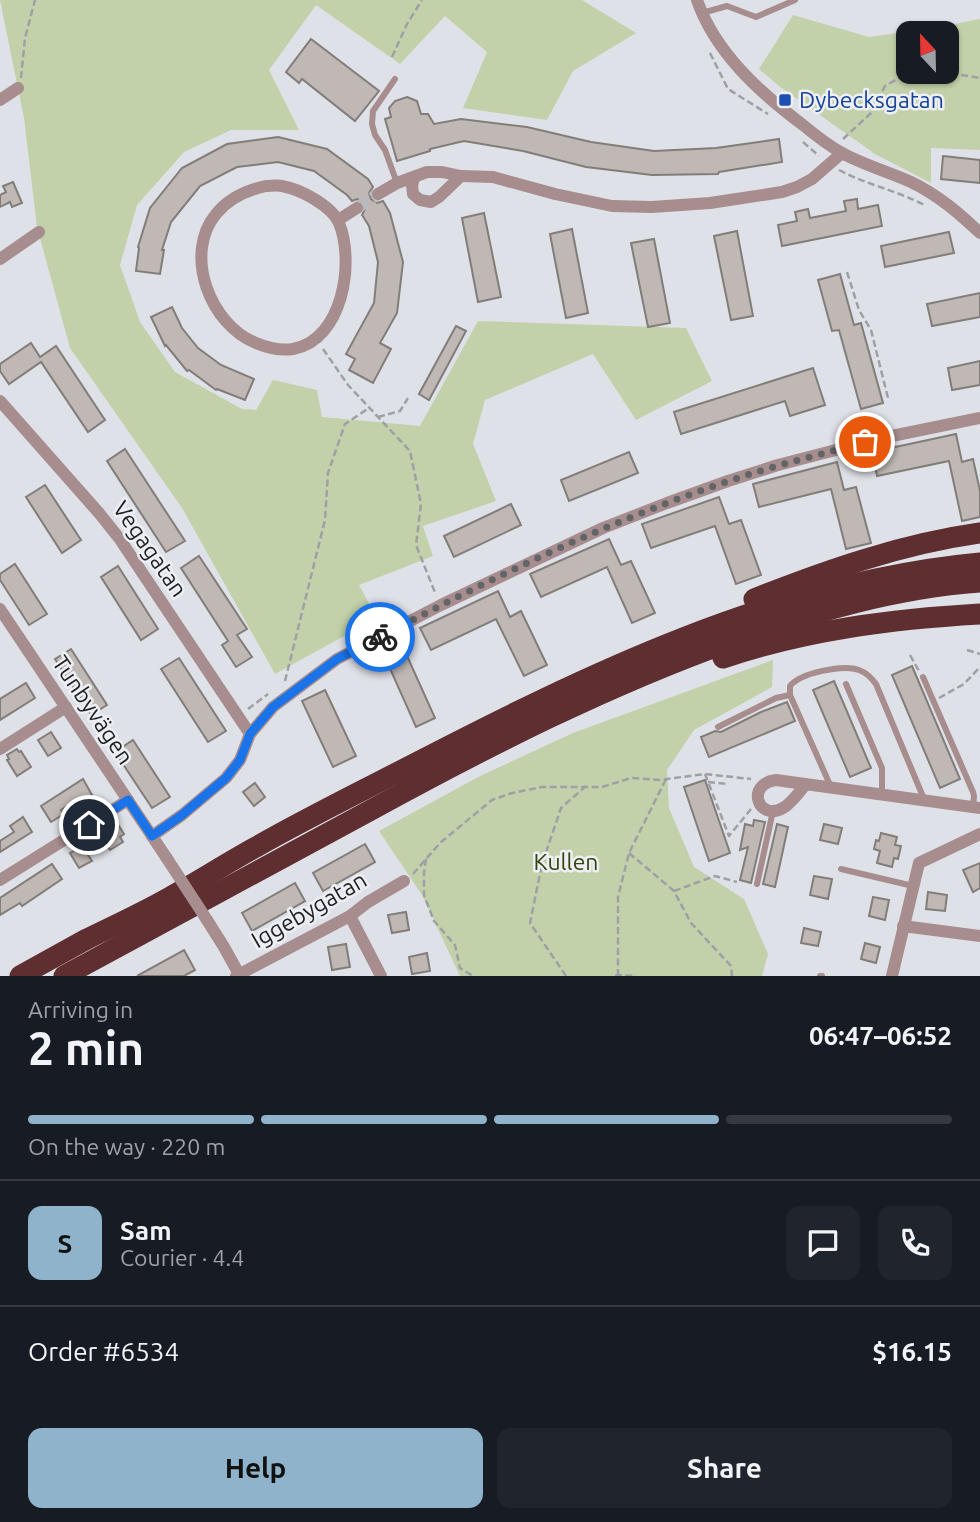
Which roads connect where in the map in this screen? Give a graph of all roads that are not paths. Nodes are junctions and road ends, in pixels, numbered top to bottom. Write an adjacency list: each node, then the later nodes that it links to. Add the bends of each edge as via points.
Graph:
1 (696, 0): 3 (street)
2 (795, 0): 3 (lane, via 755,18 727,6)
3 (701, 13): 7 (street, via 729,56 775,104)
4 (395, 79): 10 (lane, via 373,111 372,124)
5 (18, 88): 6 (street)
6 (0, 100)
7 (842, 153): 8 (street, via 812,178 782,192 652,208 612,206 492,177); 15 (street, via 913,183 947,203)
8 (461, 176): 9 (street, via 427,172); 9 (street, via 431,202 413,194)
9 (414, 178): 10 (street)
10 (397, 183): 11 (street)
11 (378, 194)
12 (357, 208): 13 (street)
13 (338, 220): 13 (street, via 300,192 281,186 251,189 225,204 205,235 201,261 212,303 232,329 267,348 294,349 316,338 340,302 344,285 347,256)
14 (39, 232): 16 (street)
15 (980, 233)
16 (0, 259)
17 (0, 401): 31 (street, Vegagatan, via 118,538)
18 (980, 418): 31 (street, via 778,465 603,528 337,659 273,707)
19 (980, 533): 24 (highway, via 899,549 824,572 691,624)
20 (980, 563): 24 (highway, via 846,586)
21 (980, 582): 25 (highway, via 834,608)
22 (2, 614): 29 (street, Tunbyvägen)
23 (980, 614): 25 (highway, via 813,634 658,681)
24 (685, 637): 51 (highway, via 486,727)
25 (641, 676): 52 (highway, via 421,782)
26 (923, 677): 38 (lane)
27 (846, 684): 35 (lane, via 882,768)
28 (790, 695): 30 (lane); 34 (lane); 37 (lane, via 795,680 811,674 843,667 868,674)
29 (66, 707): 32 (street); 36 (street, Tunbyvägen)
30 (718, 727)
31 (250, 734): 41 (street, via 240,760 226,778)
32 (0, 749)
33 (806, 784): 34 (street); 39 (street, via 786,807); 39 (street, via 776,780 762,786 758,801)
34 (831, 787): 35 (street)
35 (882, 794): 37 (street)
36 (128, 800): 41 (street, Tunbyvägen); 43 (street)
37 (924, 800): 38 (street)
38 (976, 807)
39 (774, 811): 45 (lane)
40 (980, 834): 46 (street, via 919,863)
41 (152, 836): 50 (street, Tunbyvägen, bridge)
42 (841, 869): 46 (lane)
43 (0, 880)
44 (404, 881): 47 (street, Iggebygatan)
45 (757, 884)
46 (913, 886): 48 (street)
47 (350, 916): 50 (street, Iggebygatan); 53 (street)
48 (903, 926): 49 (street); 54 (street)
49 (980, 936)
50 (238, 975)
51 (20, 976)
52 (64, 976)
53 (381, 976)
54 (892, 976)

